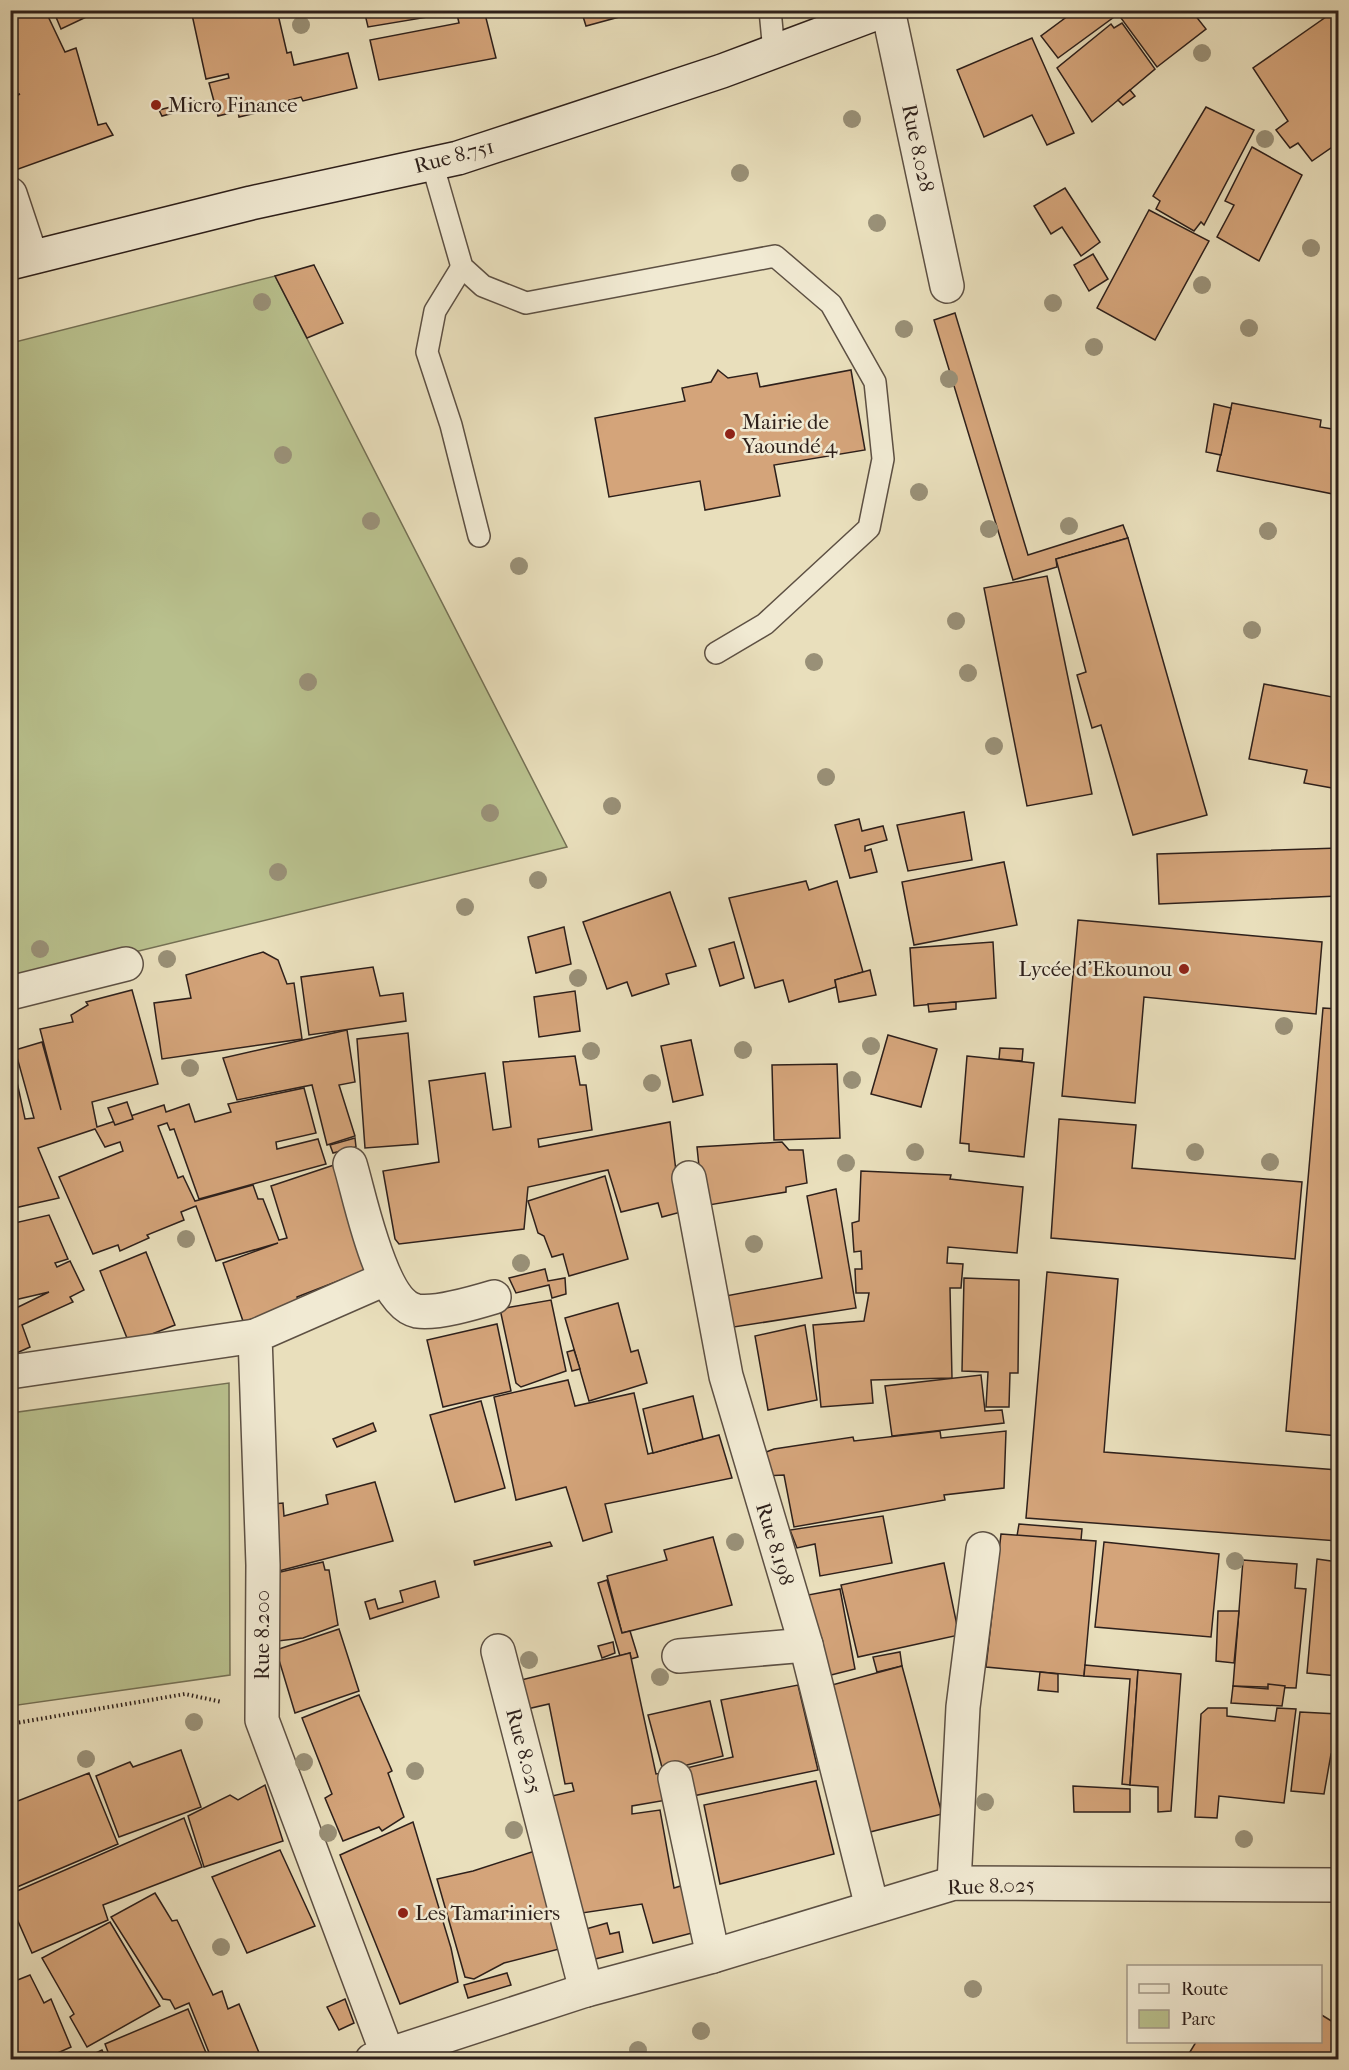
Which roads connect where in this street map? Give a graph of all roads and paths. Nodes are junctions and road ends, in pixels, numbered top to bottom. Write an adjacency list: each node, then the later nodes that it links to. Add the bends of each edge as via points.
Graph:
1 (770, 10): 3 (lane)
2 (887, 10): 3 (street, Rue 8.751); 8 (street, Rue 8.028)
3 (774, 52): 4 (street, Rue 8.751, via 458,158)
4 (432, 163): 6 (street, Rue 8.751); 7 (lane)
5 (10, 194): 6 (street)
6 (21, 260)
7 (462, 267): 9 (lane, via 435,311 427,352 451,425); 10 (lane, via 483,286 526,303 775,256 831,304 875,382 883,459 869,528 765,624)
8 (947, 286)
9 (478, 536)
10 (716, 653)
11 (126, 964): 12 (street)
12 (10, 993)
13 (350, 1164): 15 (street)
14 (689, 1178): 20 (street, Rue 8.198, via 726,1376)
15 (385, 1279): 16 (street, via 399,1300 415,1311); 17 (street)
16 (494, 1297)
17 (255, 1336): 18 (street); 23 (street, Rue 8.200, via 263,1564)
18 (10, 1372)
19 (983, 1549): 26 (street, via 963,1707)
20 (806, 1645): 22 (street); 28 (street, Rue 8.198)
21 (498, 1651): 30 (street, Rue 8.025)
22 (679, 1656)
23 (262, 1720): 24 (path, via 218,1700 185,1694); 31 (street, Rue 8.200)
24 (10, 1724)
25 (675, 1778): 29 (street)
26 (954, 1883): 27 (street, Rue 8.025); 28 (street, Rue 8.025)
27 (1338, 1885)
28 (872, 1907): 29 (street, Rue 8.025)
29 (713, 1956): 30 (street, Rue 8.025)
30 (586, 1990): 31 (street, Rue 8.025)
31 (379, 2056)

